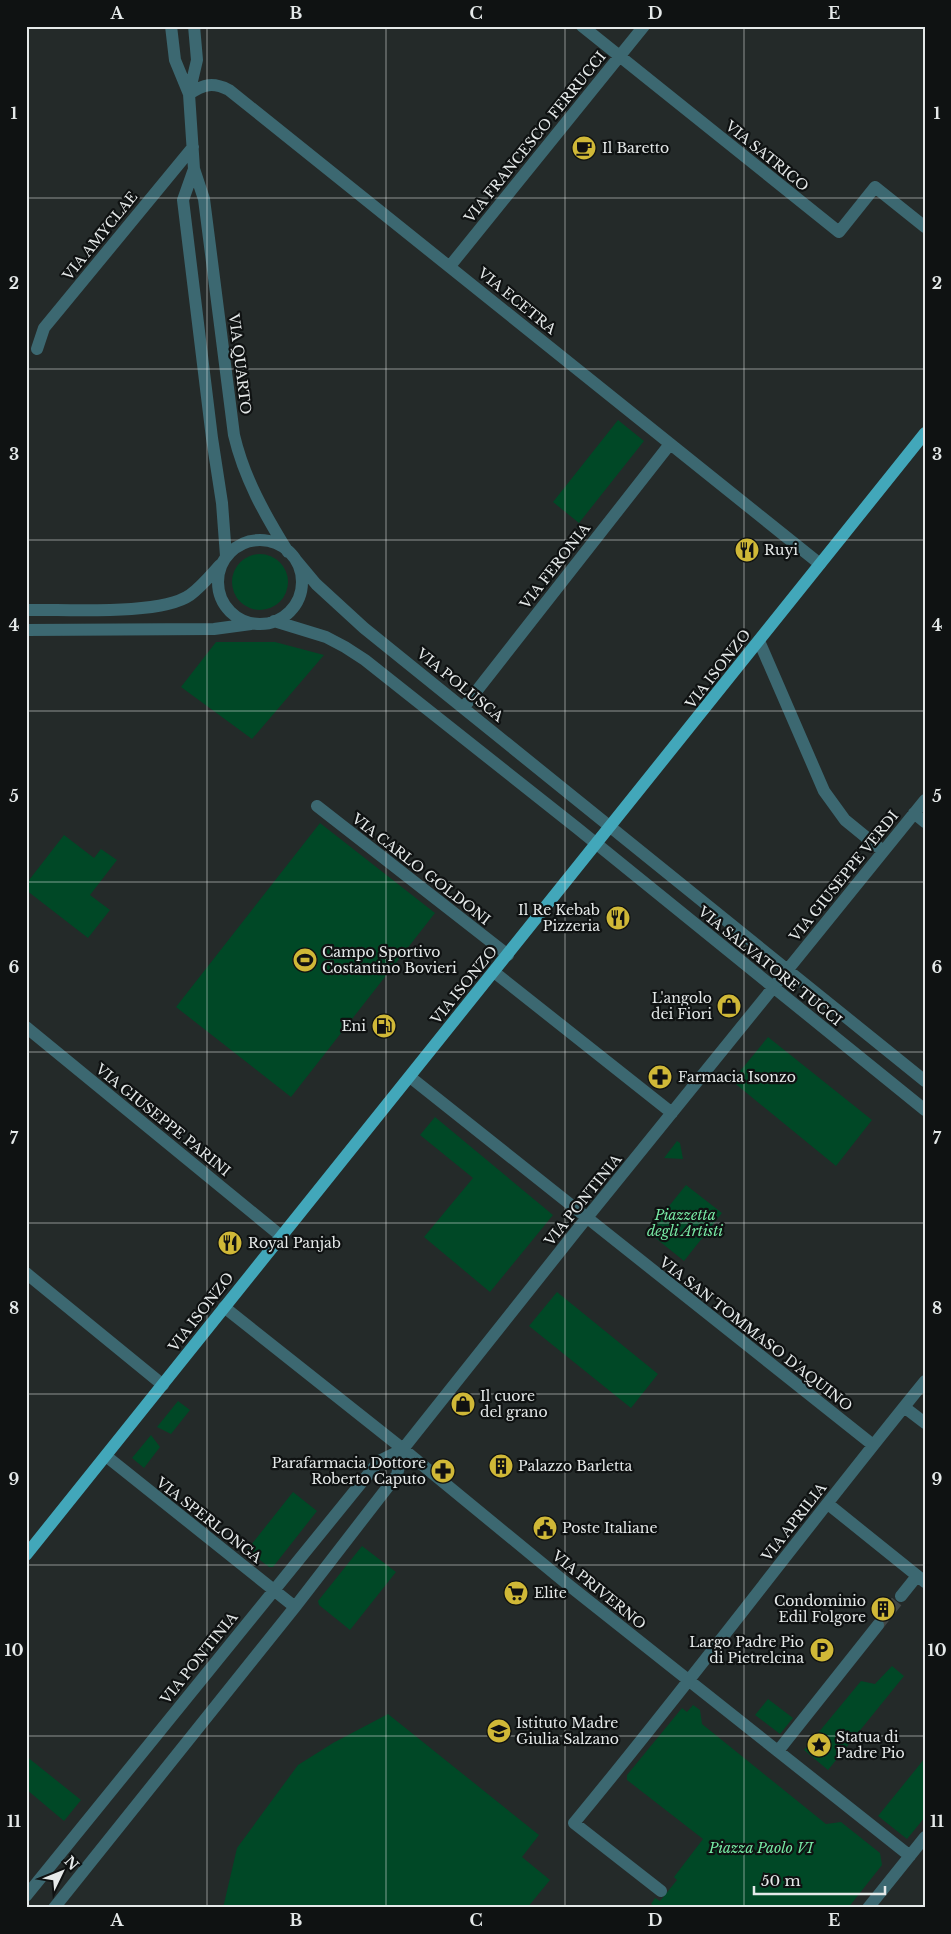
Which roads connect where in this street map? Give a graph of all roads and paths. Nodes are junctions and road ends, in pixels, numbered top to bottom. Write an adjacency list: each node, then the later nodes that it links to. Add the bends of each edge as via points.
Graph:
1 (172, 26): 6 (street, VIA QUARTO, via 175,60)
2 (194, 26): 6 (street, VIA QUARTO, via 197,60)
3 (582, 26): 5 (street, VIA SATRICO)
4 (644, 26): 5 (street, VIA FRANCESCO FERRUCCI)
5 (620, 56): 9 (street, VIA SATRICO, via 839,232 875,187); 10 (street, VIA FRANCESCO FERRUCCI)
6 (190, 94): 7 (street, VIA QUARTO); 10 (street, VIA ECETRA, via 210,84 230,90)
7 (193, 147): 8 (street, VIA QUARTO); 11 (street, VIA AMYCLAE, via 44,328)
8 (194, 169): 14 (street, VIA QUARTO, via 204,199 230,409 239,456 260,504); 15 (street, VIA QUARTO, via 183,200 222,503)
9 (925, 227)
10 (450, 266): 13 (street, VIA ECETRA)
11 (37, 349)
12 (925, 433): 16 (main road, VIA ISONZO)
13 (670, 444): 16 (street, VIA ECETRA); 22 (street, VIA FERONIA)
14 (292, 556): 15 (street, via 277,543 256,540 236,546); 18 (street, via 300,571 302,584 299,596 285,615); 22 (street, VIA POLUSCA, via 316,584 364,628)
15 (225, 559): 17 (street, via 190,596 173,603 139,608); 19 (street, via 218,574 222,600 241,619)
16 (820, 564): 21 (main road, VIA ISONZO)
17 (26, 610)
18 (274, 621): 19 (street); 28 (street, via 326,637 357,654)
19 (254, 623): 20 (street, via 214,629)
20 (26, 630)
21 (759, 641): 27 (main road, VIA ISONZO); 29 (street, via 824,791 845,820)
22 (464, 707): 27 (street, VIA POLUSCA)
23 (925, 800): 25 (street, VIA GIUSEPPE VERDI)
24 (317, 806): 30 (street, VIA CARLO GOLDONI)
25 (914, 813): 26 (street); 29 (street, VIA GIUSEPPE VERDI)
26 (925, 822)
27 (611, 827): 28 (main road, VIA ISONZO); 31 (street, VIA SALVATORE TUCCI)
28 (597, 844): 30 (main road, VIA ISONZO); 33 (street, VIA SALVATORE TUCCI)
29 (883, 852): 31 (street, VIA GIUSEPPE VERDI)
30 (508, 955): 32 (main road, VIA ISONZO)
31 (788, 971): 33 (street, VIA PONTINIA); 36 (street, VIA SALVATORE TUCCI)
32 (494, 972): 35 (main road, VIA ISONZO); 38 (street)
33 (774, 988): 37 (street, VIA SALVATORE TUCCI); 38 (street, VIA PONTINIA)
34 (26, 1028): 40 (street, VIA GIUSEPPE PARINI)
35 (410, 1077): 39 (street, VIA SAN TOMMASO D'AQUINO); 40 (main road, VIA ISONZO)
36 (925, 1081)
37 (925, 1110)
38 (672, 1113): 39 (street, VIA PONTINIA)
39 (586, 1218): 47 (street, VIA SAN TOMMASO D'AQUINO); 48 (street, VIA PONTINIA)
40 (280, 1236): 42 (main road, VIA ISONZO)
41 (26, 1273): 44 (street)
42 (224, 1307): 44 (main road, VIA ISONZO); 48 (street, VIA PRIVERNO)
43 (925, 1382): 45 (street, VIA APRILIA)
44 (163, 1384): 49 (main road, VIA ISONZO)
45 (904, 1406): 46 (street); 47 (street, VIA APRILIA)
46 (925, 1423)
47 (873, 1445): 50 (street, VIA APRILIA)
48 (403, 1449): 53 (street, VIA PONTINIA, via 379,1461); 55 (street, VIA PONTINIA, via 397,1475); 57 (street, VIA PRIVERNO)
49 (106, 1456): 51 (main road, VIA ISONZO); 53 (street, VIA SPERLONGA)
50 (828, 1504): 52 (street); 57 (street, VIA APRILIA)
51 (26, 1555)
52 (921, 1579): 54 (street)
53 (274, 1590): 55 (street, VIA SPERLONGA); 62 (street, VIA PONTINIA)
54 (901, 1596)
55 (295, 1608): 63 (street, VIA PONTINIA)
56 (878, 1625): 58 (street)
57 (688, 1681): 58 (street, VIA PRIVERNO); 61 (street, via 574,1823)
58 (778, 1752): 60 (street, VIA PRIVERNO)
59 (925, 1837): 60 (street)
60 (910, 1856): 64 (street)
61 (661, 1891)
62 (26, 1896)
63 (54, 1908)
64 (868, 1908)

